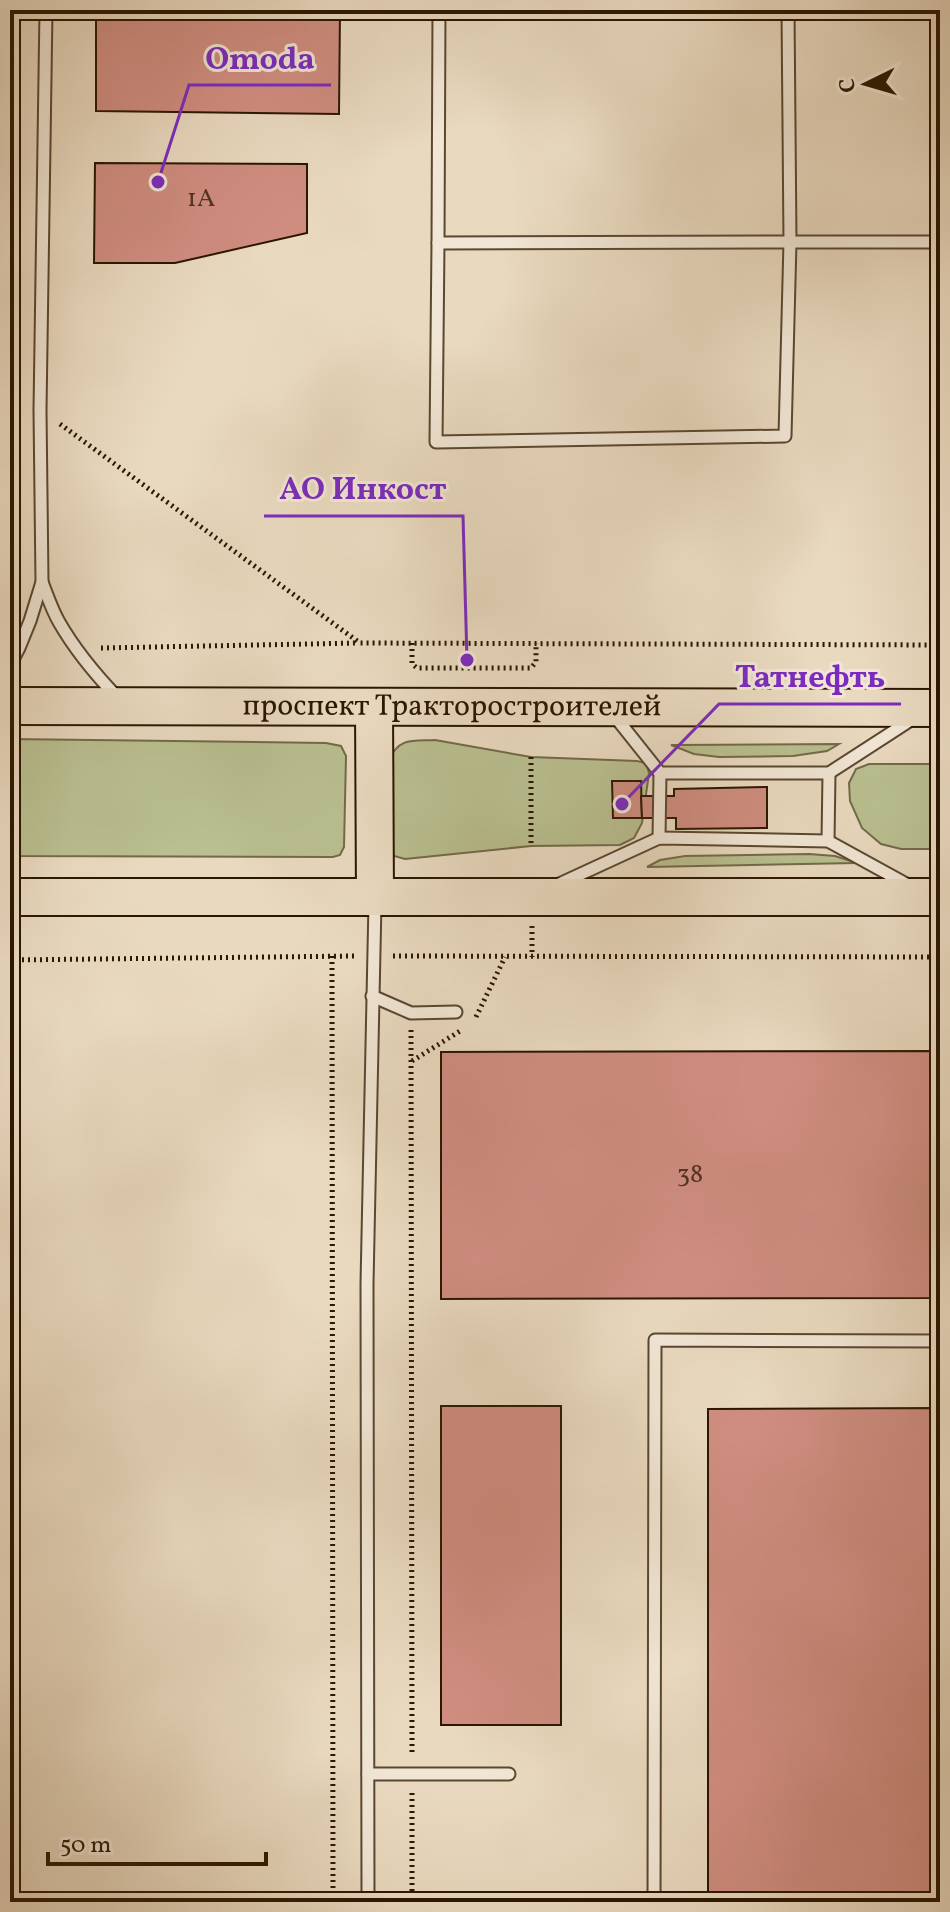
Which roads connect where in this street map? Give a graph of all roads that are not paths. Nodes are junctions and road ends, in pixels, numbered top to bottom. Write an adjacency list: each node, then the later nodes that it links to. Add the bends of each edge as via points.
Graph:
1 (46, 10): 7 (lane)
2 (439, 10): 6 (lane)
3 (788, 10): 4 (lane)
4 (790, 242): 5 (lane); 6 (lane); 6 (lane, via 785,436 436,442)
5 (940, 242)
6 (438, 243)
7 (42, 582): 8 (lane); 10 (lane, via 75,648)
8 (10, 665)
9 (10, 706): 10 (main road, проспект Тракторостроителей)
10 (126, 706): 11 (main road, проспект Тракторостроителей)
11 (374, 707): 12 (main road, проспект Тракторостроителей); 19 (main road)
12 (607, 707): 13 (main road, проспект Тракторостроителей); 14 (lane)
13 (934, 708): 15 (lane)
14 (660, 773): 15 (lane); 16 (lane)
15 (829, 773): 17 (lane)
16 (659, 838): 17 (lane); 21 (lane)
17 (828, 841): 20 (lane)
18 (10, 897): 19 (main road)
19 (375, 897): 21 (main road); 22 (lane)
20 (934, 897): 21 (main road)
21 (532, 910)
22 (372, 996): 23 (lane, via 411,1013); 25 (lane)
23 (456, 1012)
24 (940, 1341): 28 (lane, via 655,1340)
25 (368, 1774): 26 (lane); 27 (lane)
26 (509, 1774)
27 (368, 1902)
28 (654, 1902)

